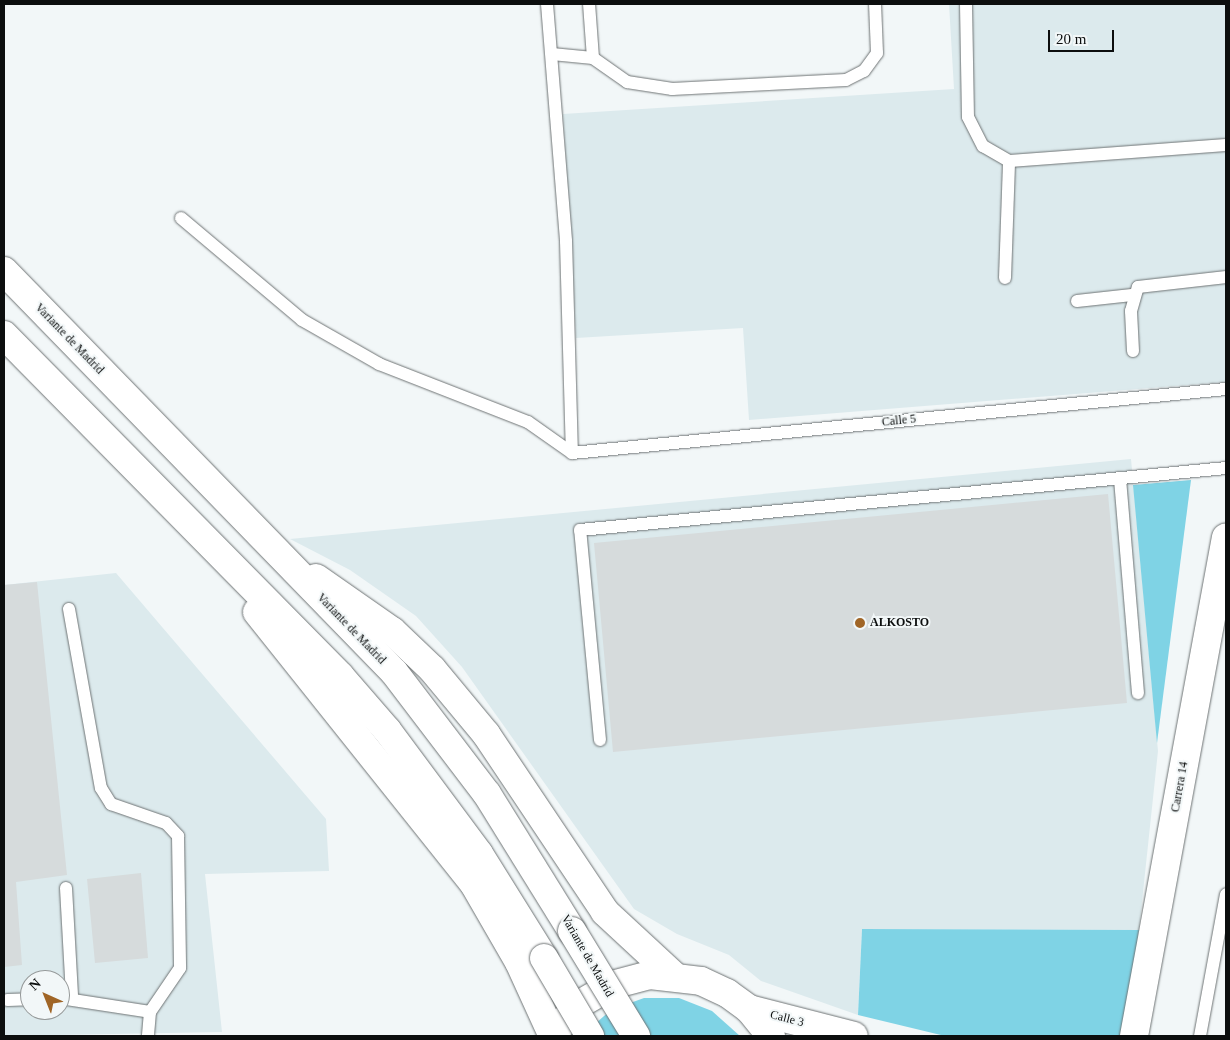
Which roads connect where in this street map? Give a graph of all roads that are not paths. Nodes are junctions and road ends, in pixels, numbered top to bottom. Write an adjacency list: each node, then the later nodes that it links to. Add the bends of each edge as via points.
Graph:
1 (547, 4): 5 (lane)
2 (589, 4): 6 (lane)
3 (875, 4): 6 (lane, via 876,53 864,72 846,80 672,89 627,82)
4 (966, 4): 8 (lane, via 968,117 983,146)
5 (552, 54): 6 (lane); 18 (lane, via 566,241)
6 (593, 58)
7 (1226, 145): 8 (lane)
8 (1009, 160): 12 (lane)
9 (181, 218): 18 (lane, via 302,320 379,364 528,422)
10 (4, 271): 22 (main road, Variante de Madrid)
11 (1226, 277): 13 (lane, via 1140,285)
12 (1005, 278)
13 (1132, 295): 14 (lane); 16 (lane)
14 (1077, 302)
15 (4, 335): 23 (main road)
16 (1134, 351)
17 (1226, 389): 18 (lane, Calle 5)
18 (572, 453)
19 (1226, 468): 20 (lane)
20 (1120, 478): 26 (lane); 27 (lane, via 580,530)
21 (1226, 537): 28 (main road, Carrera 14)
22 (274, 550): 32 (main road, via 352,600 432,669 486,734 606,912); 41 (main road, Variante de Madrid, bridge, via 394,672 443,733 531,860)
23 (217, 556): 38 (main road, via 270,631 474,884 519,962); 40 (main road, bridge, via 340,676 387,730 479,854)
24 (69, 610): 37 (lane, via 100,788 111,804 166,823 178,836 180,968)
25 (1226, 634): 28 (main road, Carrera 14)
26 (1138, 693)
27 (600, 740)
28 (1195, 751): 44 (main road, Carrera 14); 45 (main road, Carrera 14)
29 (66, 888): 31 (lane)
30 (1226, 894): 46 (lane)
31 (66, 970)
32 (674, 976): 36 (main road, via 701,981); 38 (main road, via 650,975 612,985 578,1005)
33 (20, 999): 35 (lane)
34 (70, 999): 37 (lane)
35 (7, 1000)
36 (749, 1009): 42 (main road); 43 (main road, Calle 3)
37 (150, 1012): 39 (lane)
38 (552, 1035)
39 (148, 1036)
40 (590, 1036)
41 (636, 1036)
42 (771, 1036)
43 (854, 1036)
44 (1134, 1036)
45 (1150, 1036)
46 (1200, 1036)

